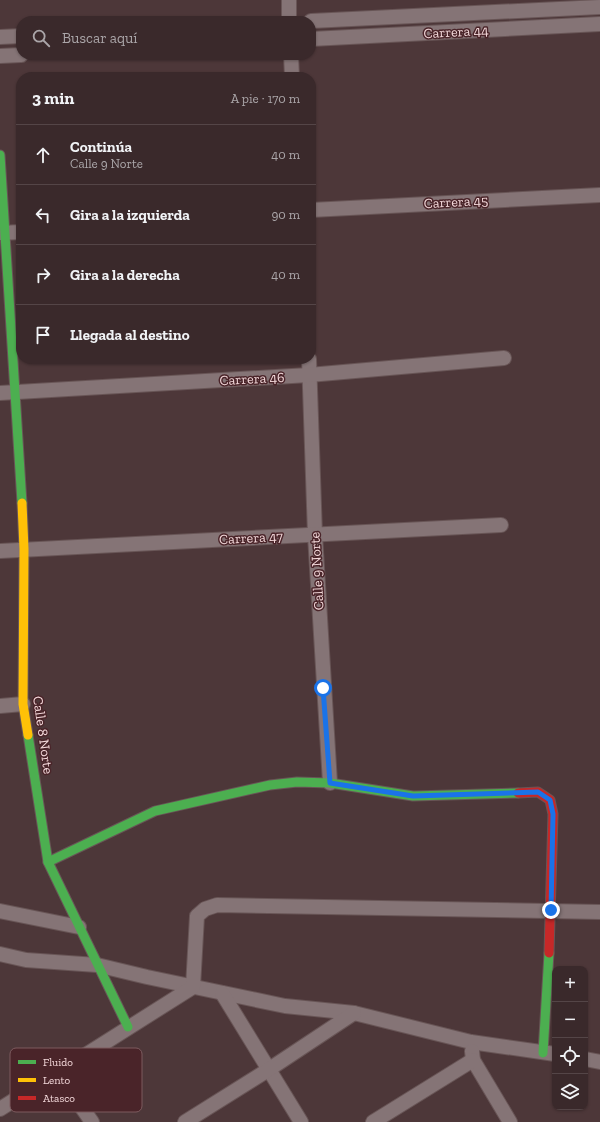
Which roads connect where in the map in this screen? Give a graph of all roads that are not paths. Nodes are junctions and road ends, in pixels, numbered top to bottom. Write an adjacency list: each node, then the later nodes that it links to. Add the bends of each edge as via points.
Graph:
1 (289, 0): 3 (street)
2 (600, 7): 4 (street, Carrera 44)
3 (289, 16)
4 (316, 21)
5 (600, 24): 8 (street, Carrera 44)
6 (16, 36): 7 (street)
7 (0, 37)
8 (316, 39)
9 (16, 55): 10 (street)
10 (0, 56)
11 (291, 60): 12 (street)
12 (292, 72)
13 (0, 154): 17 (street, Calle 8 Norte)
14 (600, 195): 15 (street, Carrera 45)
15 (316, 210)
16 (16, 232): 17 (street)
17 (3, 233): 21 (street, Calle 8 Norte)
18 (504, 358): 20 (street, Carrera 46)
19 (309, 364): 20 (street, Calle 9 Norte)
20 (310, 375): 21 (street, Carrera 46); 24 (street, Calle 9 Norte)
21 (16, 393): 22 (street, Carrera 46); 25 (street, Calle 8 Norte)
22 (0, 394)
23 (501, 525): 24 (street, Carrera 47)
24 (315, 535): 25 (street, Carrera 47); 29 (street, Calle 9 Norte)
25 (24, 550): 26 (street, Carrera 47); 27 (street, Calle 8 Norte)
26 (0, 551)
27 (23, 704): 28 (street); 30 (street, Calle 8 Norte)
28 (0, 706)
29 (330, 783): 30 (street, via 297,782 270,785 155,811); 31 (street, via 413,796 538,792 550,800 553,814)
30 (48, 862): 34 (street, Calle 8 Norte)
31 (551, 910): 33 (street); 37 (street, via 217,905 205,909 197,916); 43 (street)
32 (0, 911): 34 (street)
33 (600, 912)
34 (79, 927): 36 (street, Calle 8 Norte)
35 (0, 954): 36 (street, via 26,960)
36 (97, 965): 37 (street); 40 (street, Calle 8 Norte)
37 (193, 987): 38 (street); 40 (street)
38 (222, 993): 39 (street, via 285,1006); 47 (street)
39 (354, 1013): 41 (street); 47 (street)
40 (128, 1027): 42 (street)
41 (471, 1042): 43 (street); 44 (street)
42 (95, 1048)
43 (549, 1053)
44 (473, 1060): 54 (street); 55 (street)
45 (588, 1060): 46 (street)
46 (600, 1062)
47 (268, 1070): 52 (street); 53 (street)
48 (10, 1103): 49 (street)
49 (0, 1109)
50 (85, 1112): 51 (street)
51 (92, 1122)
52 (185, 1122)
53 (301, 1122)
54 (373, 1122)
55 (510, 1122)

